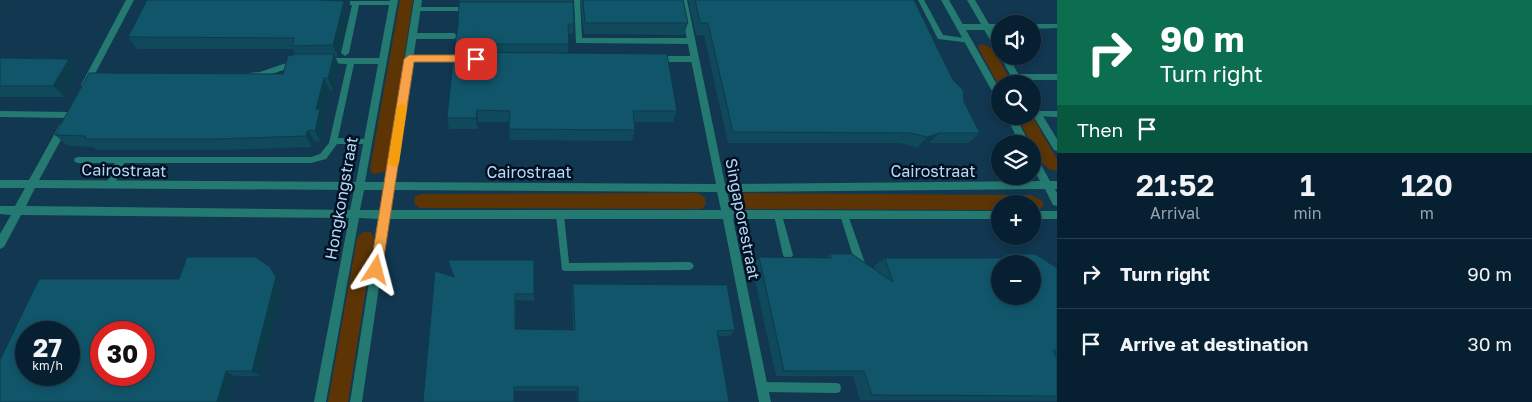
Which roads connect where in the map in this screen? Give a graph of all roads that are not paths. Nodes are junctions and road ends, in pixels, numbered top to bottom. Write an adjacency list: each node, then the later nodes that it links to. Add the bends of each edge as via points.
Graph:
1 (130, 0): 38 (street, via 96,74)
2 (454, 0): 11 (lane)
3 (577, 0): 14 (lane)
4 (683, 0): 23 (street, Singaporestraat)
5 (921, 0): 24 (lane, via 941,37)
6 (945, 0): 15 (street)
7 (970, 0): 16 (street)
8 (354, 2): 9 (lane); 25 (lane)
9 (393, 2): 33 (street, Hongkongstraat)
10 (418, 4): 11 (lane); 21 (street)
11 (453, 9): 12 (lane)
12 (482, 9)
13 (568, 9): 14 (lane)
14 (578, 9): 23 (lane, via 579,41)
15 (960, 27): 16 (lane); 24 (street)
16 (987, 27): 17 (lane); 20 (street)
17 (991, 27)
18 (1041, 27): 19 (lane)
19 (1057, 27)
20 (991, 34)
21 (413, 36): 22 (lane); 26 (street)
22 (454, 36)
23 (691, 41): 29 (street, Singaporestraat)
24 (968, 41): 37 (street)
25 (345, 53)
26 (409, 59): 27 (lane); 55 (street)
27 (476, 59)
28 (651, 59): 29 (lane)
29 (695, 59): 56 (street, Singaporestraat)
30 (301, 61): 34 (lane, via 260,74)
31 (317, 61): 32 (lane)
32 (351, 61): 33 (lane); 44 (lane)
33 (382, 61): 45 (street, Hongkongstraat)
34 (240, 74)
35 (1057, 77): 36 (lane)
36 (1041, 78)
37 (991, 82)
38 (82, 90)
39 (71, 110): 41 (lane); 51 (street)
40 (1041, 111): 42 (lane)
41 (0, 114)
42 (1057, 114)
43 (1041, 120): 46 (street)
44 (334, 141): 45 (lane); 48 (lane, via 323,157 311,160)
45 (368, 142): 54 (street, Hongkongstraat)
46 (1057, 148)
47 (78, 160): 48 (lane)
48 (121, 160): 52 (lane)
49 (1041, 169): 53 (street)
50 (0, 184): 51 (street, Cairostraat)
51 (31, 184): 52 (street, Cairostraat); 59 (street)
52 (110, 185): 54 (street, Cairostraat)
53 (1053, 185): 56 (street, Cairostraat); 57 (street)
54 (360, 186): 55 (street, Cairostraat); 60 (street, Hongkongstraat)
55 (390, 187): 56 (street, Cairostraat); 61 (street)
56 (721, 188): 63 (street, Singaporestraat)
57 (1057, 202)
58 (0, 210): 59 (street)
59 (18, 210): 60 (street); 69 (street)
60 (355, 214): 61 (street); 75 (street, Hongkongstraat)
61 (385, 214): 62 (street); 76 (street)
62 (560, 215): 63 (street); 71 (lane, via 565,267)
63 (726, 215): 64 (street); 73 (street, Singaporestraat)
64 (778, 215): 65 (street); 70 (lane)
65 (844, 215): 66 (street); 72 (lane)
66 (991, 215)
67 (1041, 215): 68 (street)
68 (1057, 215)
69 (0, 244)
70 (788, 255)
71 (690, 266)
72 (861, 266)
73 (762, 388): 74 (lane); 77 (street, Singaporestraat)
74 (836, 388)
75 (320, 402)
76 (356, 402)
77 (764, 402)

